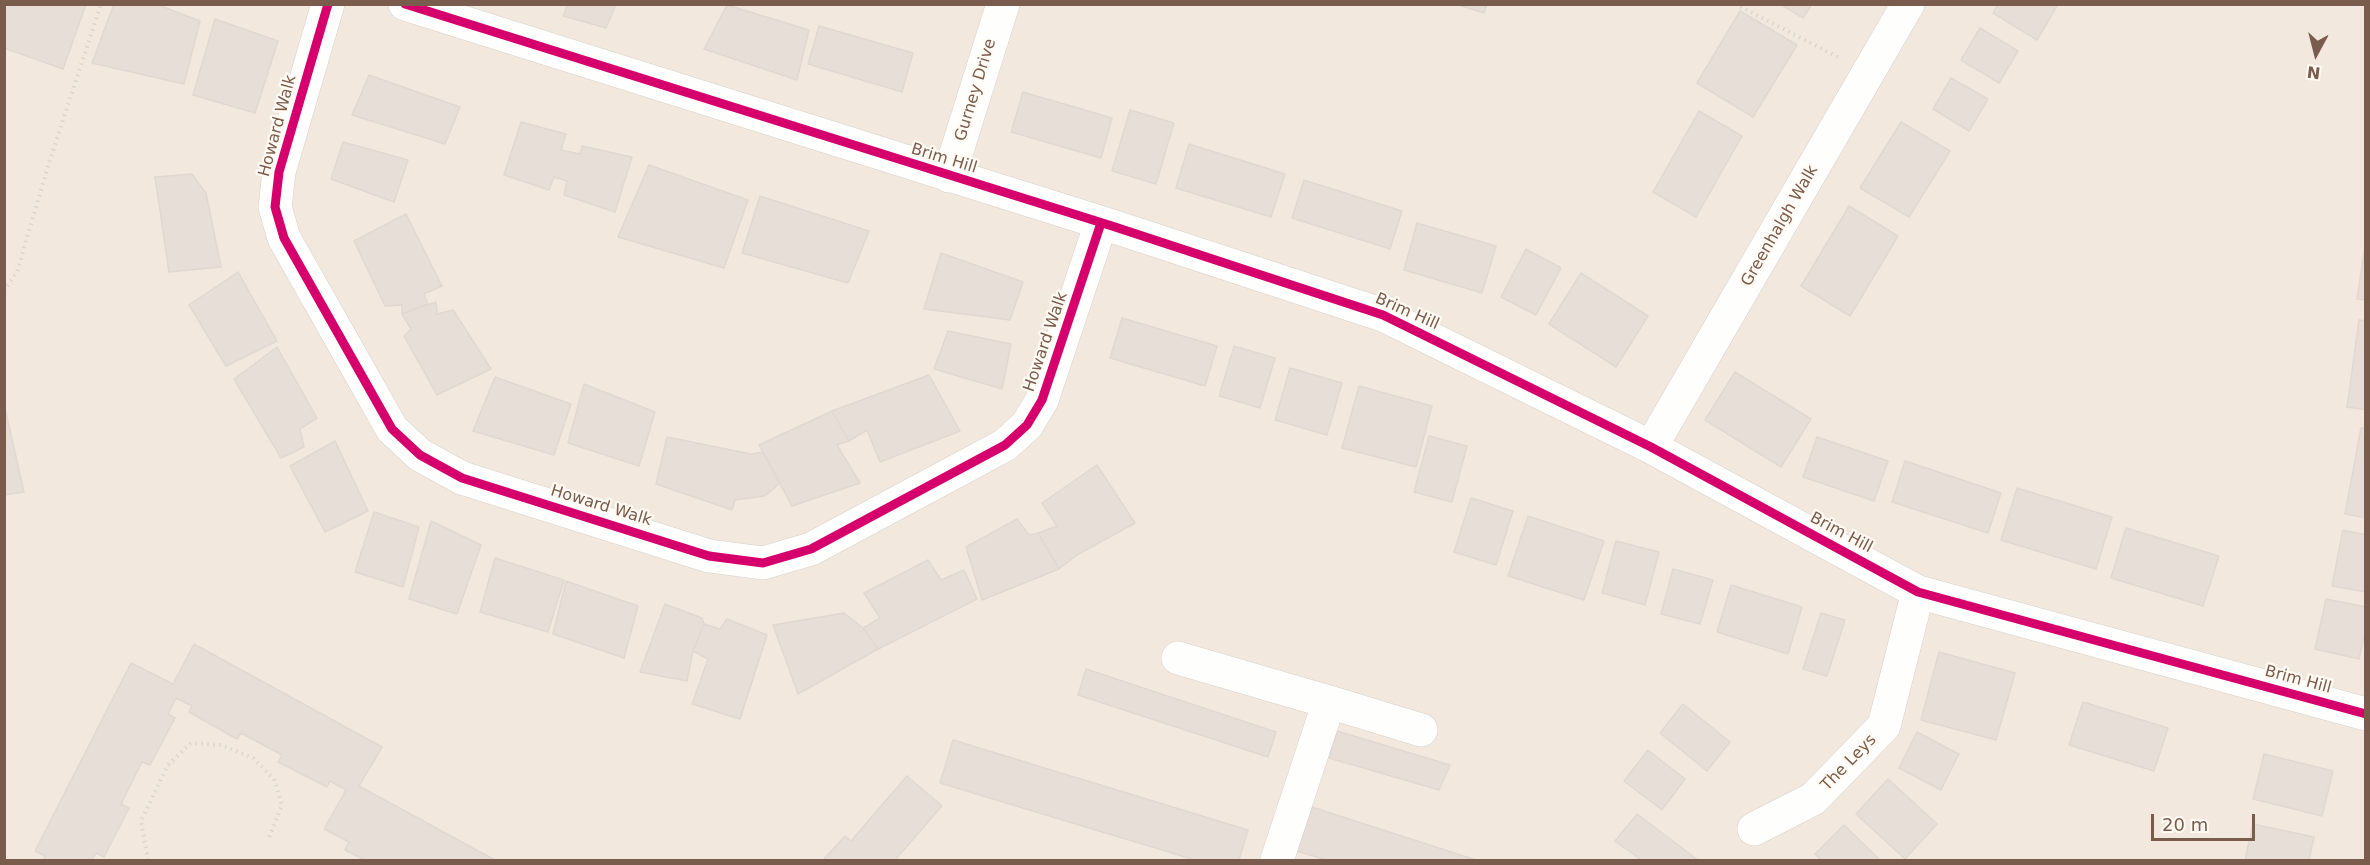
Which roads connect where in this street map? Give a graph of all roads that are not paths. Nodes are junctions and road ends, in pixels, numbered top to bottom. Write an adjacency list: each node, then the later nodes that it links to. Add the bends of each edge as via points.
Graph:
1 (328, 4): 7 (street, Howard Walk, via 279,172 275,207 284,238 392,429 420,455 462,478 709,556 763,562 811,549 1005,445 1027,425 1042,400)
2 (405, 4): 5 (street, Brim Hill)
3 (1003, 4): 6 (street, Gurney Drive)
4 (1908, 4): 8 (street, Greenhalgh Walk)
5 (496, 18): 6 (street, Brim Hill)
6 (949, 176): 7 (street, Brim Hill)
7 (1101, 223): 8 (street, Brim Hill, via 1383,315)
8 (1651, 447): 9 (street, Brim Hill)
9 (1918, 592): 12 (street, Brim Hill); 14 (street, The Leys, via 1884,726 1813,799)
10 (1178, 658): 11 (street)
11 (1329, 702): 13 (street); 15 (street)
12 (2366, 714)
13 (1421, 730)
14 (1754, 829)
15 (1277, 861)

